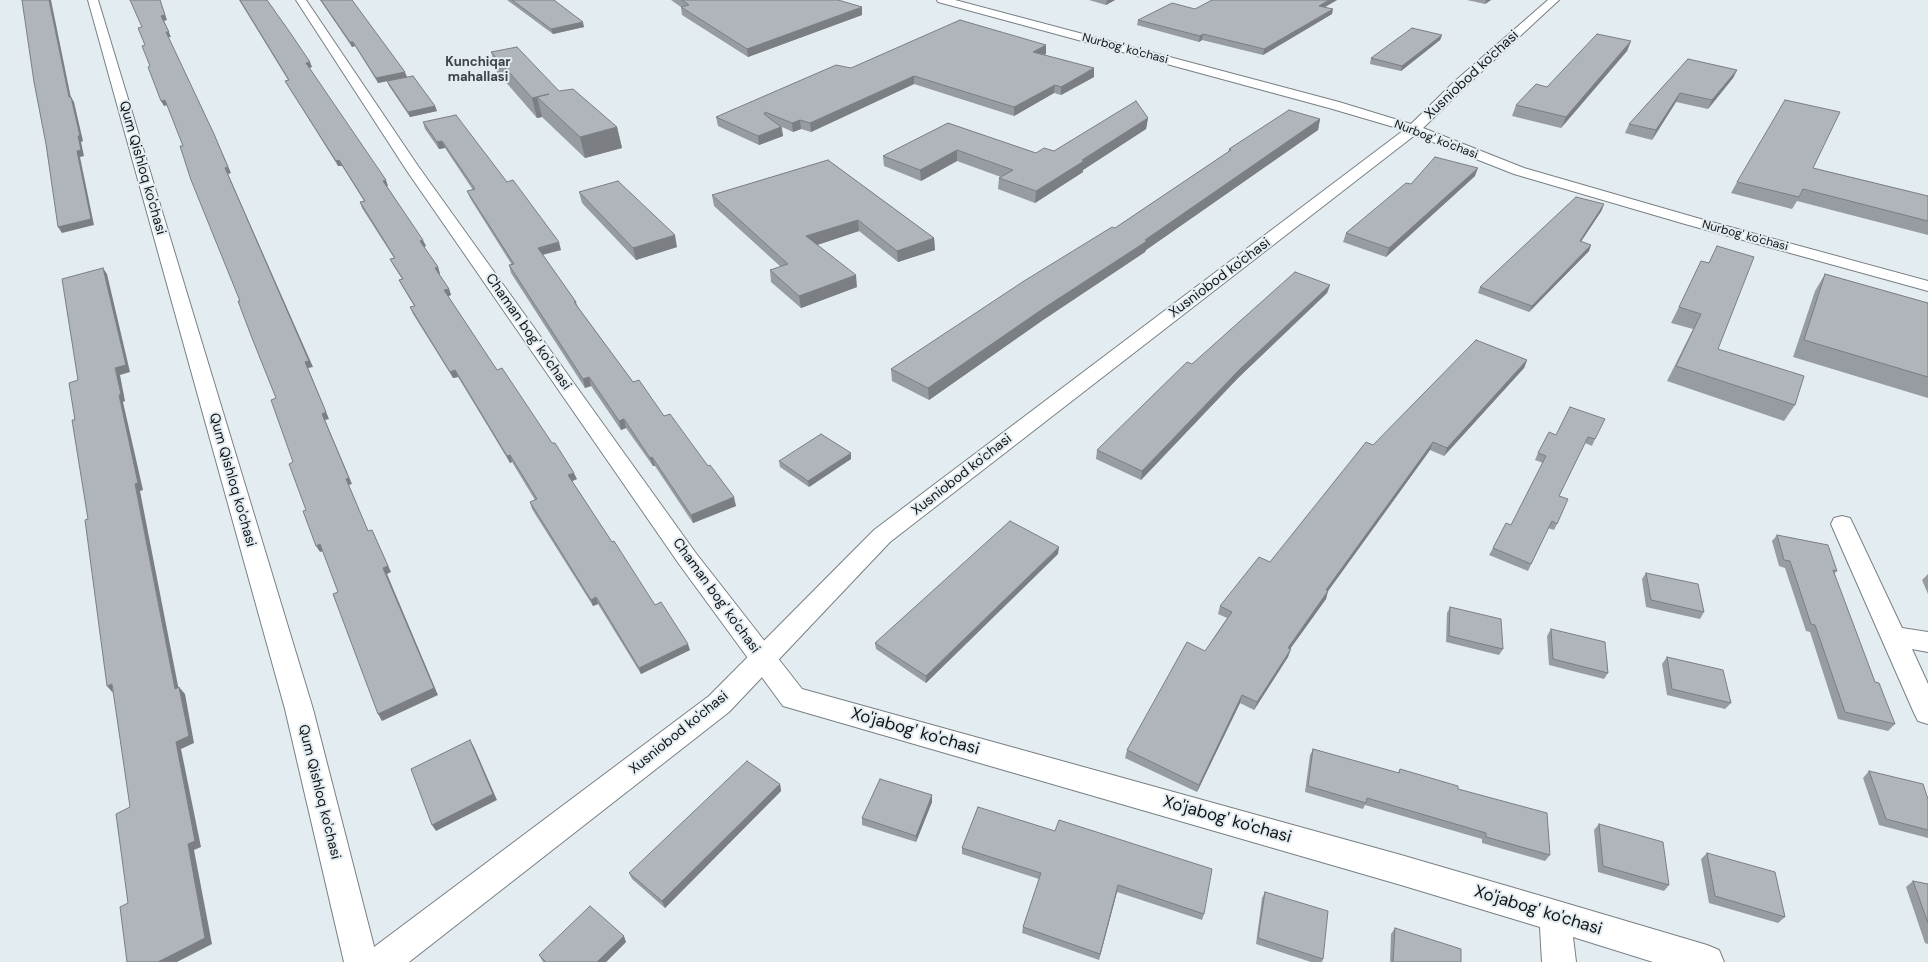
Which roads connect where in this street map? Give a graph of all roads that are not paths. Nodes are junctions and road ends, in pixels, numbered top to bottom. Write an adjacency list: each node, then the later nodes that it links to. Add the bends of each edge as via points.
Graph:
1 (93, 0): 13 (street, Qum Qishloq ko'chasi, via 299,709)
2 (301, 0): 10 (street, Chaman bog' ko'chasi, via 412,168 687,558)
3 (942, 0): 5 (street, Nurbog' ko'chasi, via 1327,103)
4 (1554, 0): 5 (street, Xusniobod ko'chasi)
5 (1414, 129): 6 (street, Nurbog' ko'chasi, via 1519,171); 10 (street, Xusniobod ko'chasi, via 882,536)
6 (1928, 286)
7 (1842, 524): 8 (street)
8 (1893, 636): 9 (street); 11 (street)
9 (1928, 642)
10 (762, 658): 12 (street, Xo'jabog' ko'chasi, via 793,698); 14 (street, Xusniobod ko'chasi, via 719,704)
11 (1928, 713)
12 (1555, 916): 15 (street); 16 (street, Xo'jabog' ko'chasi)
13 (360, 962)
14 (382, 962)
15 (1559, 962)
16 (1707, 962)

